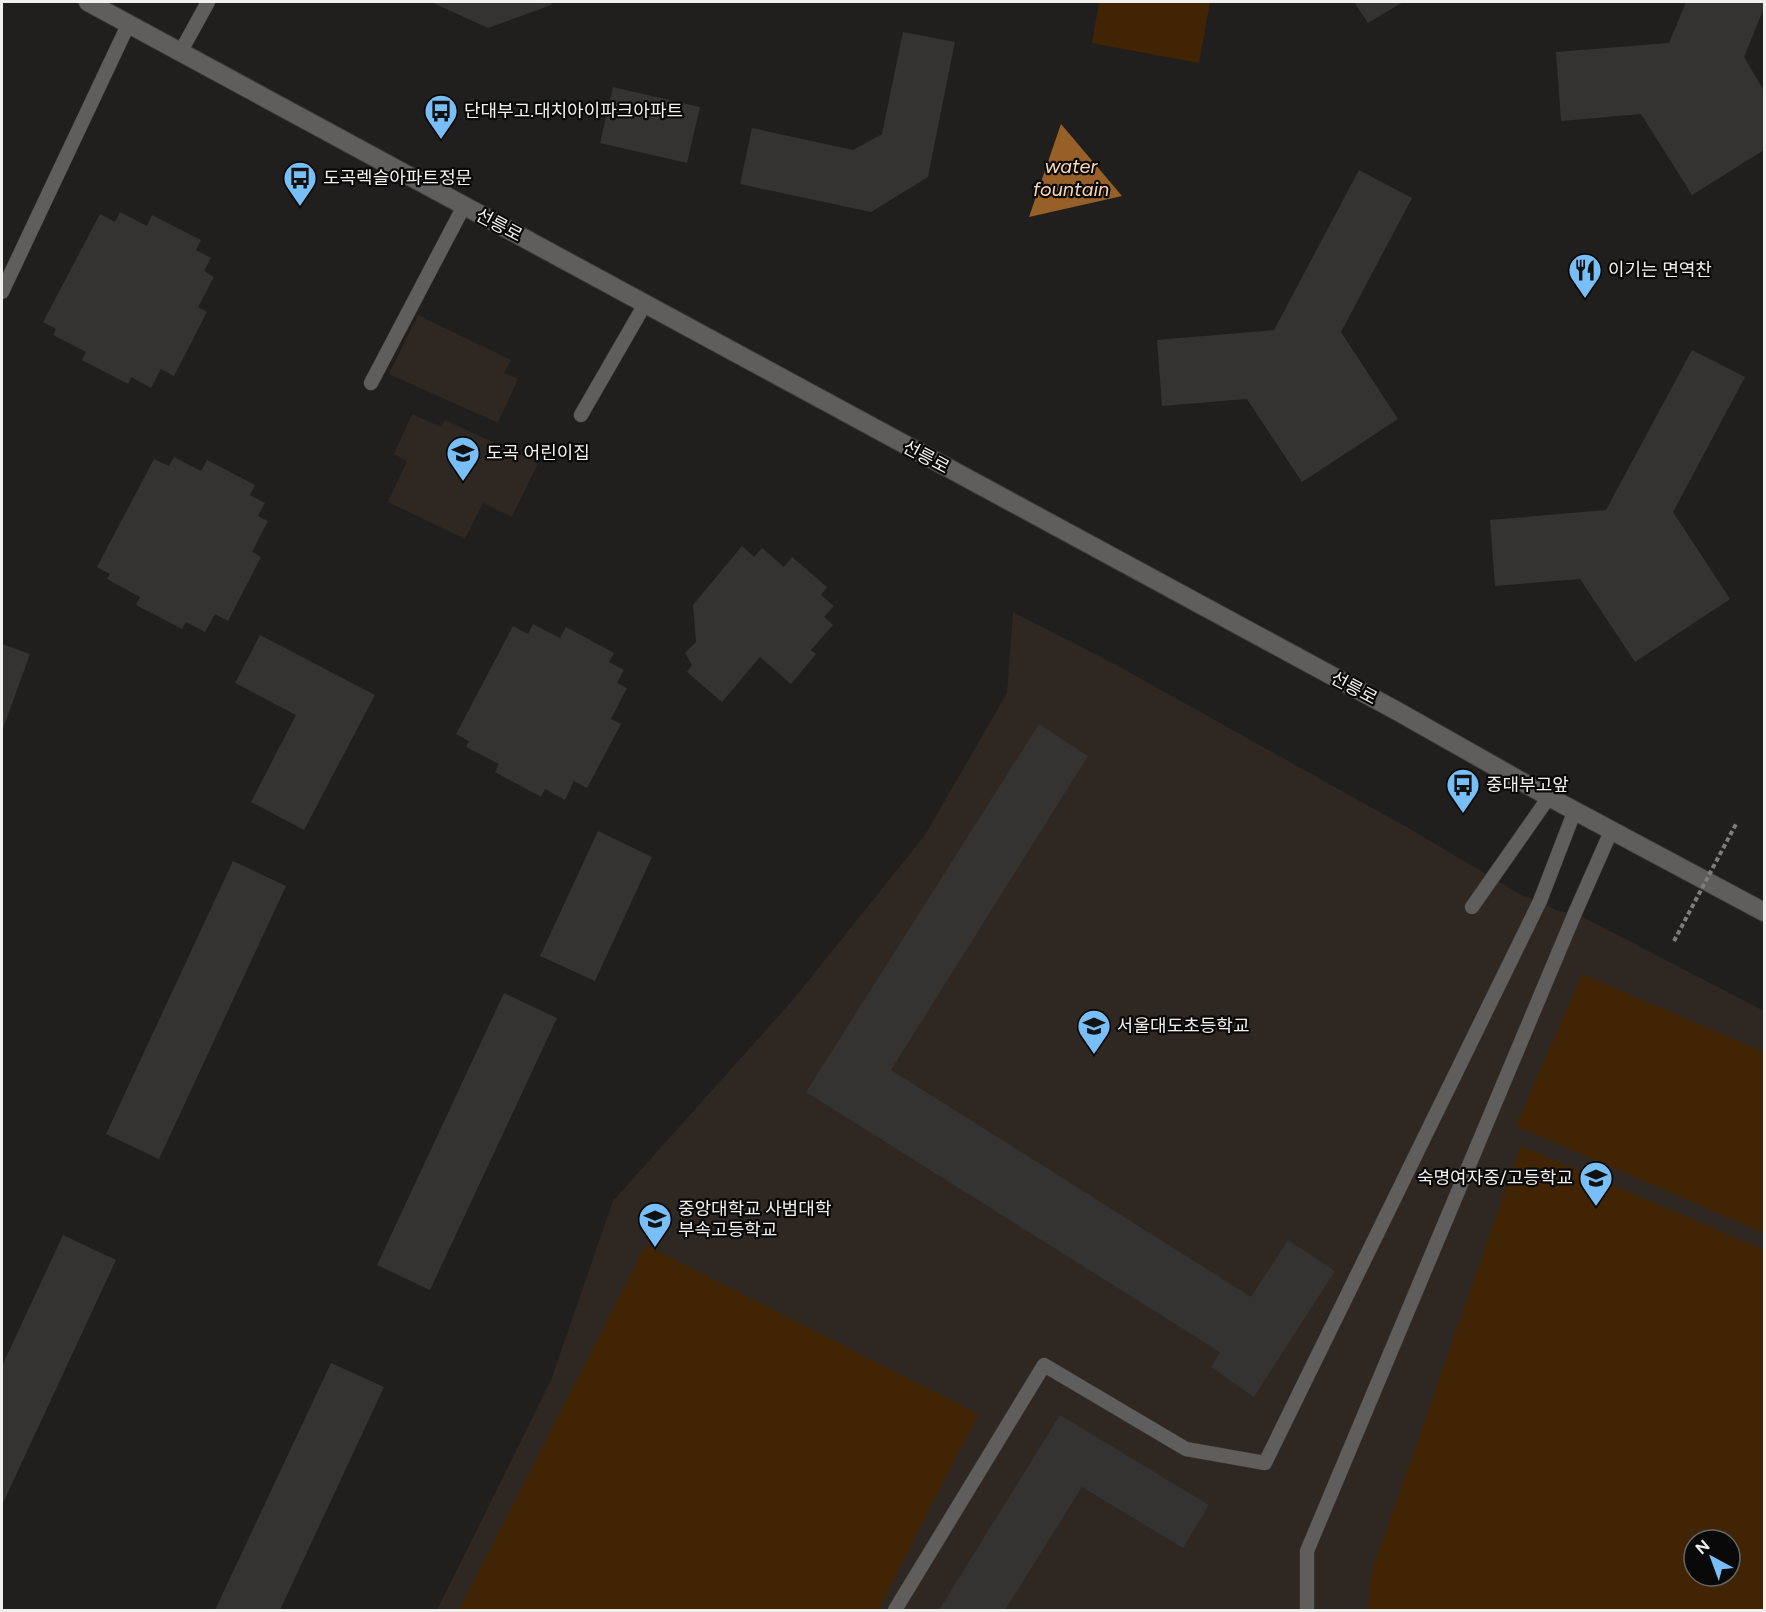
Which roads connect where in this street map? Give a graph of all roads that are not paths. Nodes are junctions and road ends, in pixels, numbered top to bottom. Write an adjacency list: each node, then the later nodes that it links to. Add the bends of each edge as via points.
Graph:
1 (88, 2): 3 (main road, 선릉로)
2 (208, 2): 4 (lane)
3 (129, 23): 4 (main road, 선릉로); 6 (lane)
4 (181, 51): 5 (main road, 선릉로)
5 (464, 206): 7 (main road, 선릉로); 8 (lane)
6 (2, 292)
7 (645, 304): 9 (lane); 10 (main road, 선릉로, via 1387,705)
8 (371, 383)
9 (581, 415)
10 (1549, 797): 11 (main road, 선릉로); 13 (lane)
11 (1575, 810): 12 (main road, 선릉로); 15 (lane, via 1540,902 1265,1463 1186,1449 1044,1365)
12 (1612, 829): 14 (main road, 선릉로); 16 (lane, via 1307,1551)
13 (1472, 907)
14 (1764, 912)
15 (895, 1611)
16 (1307, 1611)

